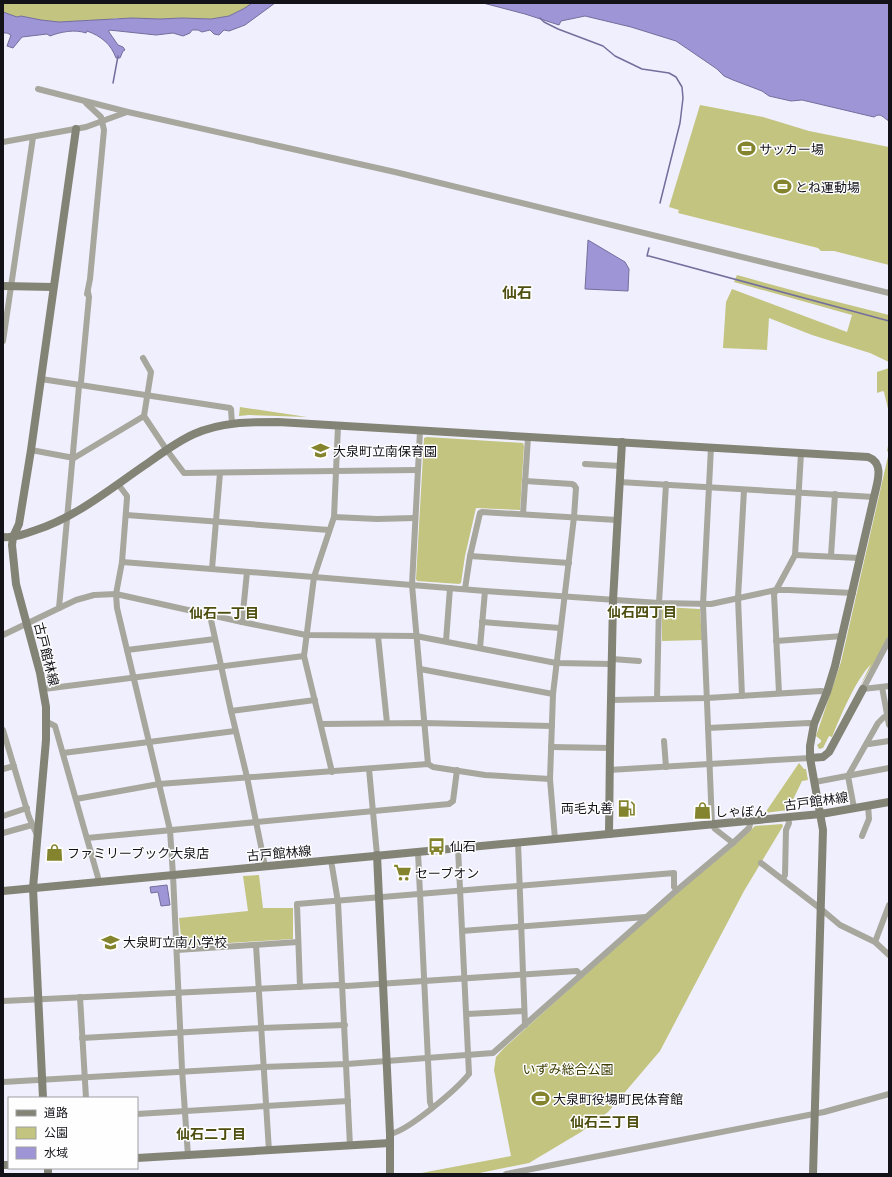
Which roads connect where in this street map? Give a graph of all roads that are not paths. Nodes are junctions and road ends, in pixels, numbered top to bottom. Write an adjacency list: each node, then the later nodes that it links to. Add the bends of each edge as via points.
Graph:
1 (38, 89): 2 (street)
2 (83, 101): 3 (street); 4 (street, via 101,117)
3 (128, 112): 4 (street); 10 (street, via 395,172)
4 (102, 122): 5 (street); 14 (street, via 104,130)
5 (76, 129): 6 (street); 9 (street, 古戸館林線)
6 (33, 137): 7 (street); 8 (street)
7 (3, 142)
8 (7, 286): 9 (street); 11 (street)
9 (53, 287): 13 (street, 古戸館林線)
10 (889, 292)
11 (3, 341)
12 (143, 358): 15 (street, via 151,372)
13 (41, 379): 14 (street); 23 (street, 古戸館林線)
14 (79, 386): 15 (street); 26 (street)
15 (146, 396): 16 (street); 17 (street, via 230,408)
16 (144, 416): 24 (street); 26 (street)
17 (232, 424): 18 (street, via 259,422); 24 (street, via 196,433)
18 (338, 426): 19 (street); 30 (street)
19 (420, 431): 20 (street); 29 (street)
20 (528, 437): 21 (street); 32 (street)
21 (622, 442): 22 (street); 28 (street)
22 (711, 447): 25 (street); 36 (street)
23 (31, 450): 26 (street); 51 (street, 古戸館林線, via 19,524)
24 (166, 450): 31 (street, via 184,473); 34 (street)
25 (801, 452): 38 (street); 40 (street, via 874,459 879,470)
26 (74, 458): 43 (street)
27 (585, 464): 28 (street)
28 (620, 466): 33 (street)
29 (417, 470): 30 (street); 46 (street)
30 (336, 472): 31 (street); 44 (street)
31 (220, 473): 48 (street)
32 (525, 481): 41 (street); 45 (street, via 574,485)
33 (619, 482): 35 (street); 47 (street)
34 (118, 484): 42 (street, via 127,496); 43 (street)
35 (666, 484): 36 (street); 71 (street)
36 (709, 487): 37 (street); 72 (street)
37 (744, 490): 38 (street); 69 (street)
38 (798, 493): 39 (street); 52 (street)
39 (835, 494): 40 (street); 54 (street)
40 (874, 496): 55 (street)
41 (523, 514): 45 (street); 53 (street, via 480,513)
42 (126, 516): 48 (street); 56 (street)
43 (68, 517): 51 (street, via 47,527); 73 (street)
44 (334, 517): 46 (street); 49 (street)
45 (574, 517): 47 (street); 57 (street)
46 (416, 518): 61 (street)
47 (617, 520): 70 (street)
48 (216, 522): 49 (street); 58 (street)
49 (329, 530): 60 (street)
50 (3, 537): 51 (street)
51 (13, 537): 77 (street, 古戸館林線, via 14,576)
52 (795, 555): 54 (street); 64 (street)
53 (470, 556): 57 (street); 63 (street)
54 (831, 556): 55 (street)
55 (860, 558): 66 (street)
56 (122, 562): 58 (street); 67 (street)
57 (568, 563): 68 (street)
58 (212, 569): 59 (street)
59 (247, 572): 60 (street); 75 (street)
60 (314, 577): 61 (street); 80 (street)
61 (412, 585): 62 (street); 82 (street)
62 (450, 588): 63 (street); 86 (street)
63 (465, 589): 65 (street)
64 (776, 590): 66 (street); 69 (street); 87 (street)
65 (485, 591): 68 (street); 76 (street)
66 (853, 593): 83 (street)
67 (116, 594): 73 (street, via 94,595); 74 (street); 89 (street)
68 (565, 597): 70 (street); 78 (street)
69 (738, 598): 72 (street); 105 (street)
70 (613, 601): 71 (street); 93 (street)
71 (659, 604): 72 (street); 107 (street)
72 (703, 604): 106 (street)
73 (59, 608): 77 (street)
74 (212, 616): 75 (street); 84 (street)
75 (242, 622): 80 (street)
76 (482, 622): 78 (street); 88 (street)
77 (26, 624): 79 (street); 101 (street, 古戸館林線)
78 (560, 628): 94 (street)
79 (3, 635)
80 (306, 635): 81 (street); 91 (street)
81 (378, 636): 82 (street); 113 (street)
82 (416, 636): 86 (street); 96 (street)
83 (843, 636): 87 (street); 102 (street)
84 (216, 639): 89 (street); 95 (street)
85 (889, 640): 90 (street)
86 (446, 642): 88 (street)
87 (776, 642): 103 (street)
88 (480, 648): 94 (street)
89 (127, 650): 97 (street)
90 (886, 652): 100 (street)
91 (304, 656): 95 (street); 108 (street)
92 (639, 660): 93 (street)
93 (612, 661): 94 (street); 109 (street)
94 (556, 663): 104 (street)
95 (221, 667): 97 (street); 110 (street)
96 (420, 669): 104 (street); 114 (street)
97 (134, 678): 101 (street); 124 (street)
98 (889, 686): 99 (street)
99 (882, 687): 100 (street); 111 (street)
100 (863, 689): 129 (street, via 829,752 823,757)
101 (44, 690): 112 (street, 古戸館林線)
102 (827, 692): 103 (street); 116 (street)
103 (779, 693): 105 (street)
104 (553, 694): 118 (street)
105 (742, 696): 106 (street)
106 (707, 698): 107 (street); 119 (street)
107 (657, 699): 109 (street)
108 (315, 700): 110 (street); 115 (street)
109 (611, 700): 127 (street)
110 (231, 712): 121 (street)
111 (888, 714): 117 (street); 125 (street, via 878,723)
112 (47, 722): 128 (street, via 55,726); 162 (street, 古戸館林線)
113 (387, 723): 114 (street); 115 (street)
114 (424, 723): 118 (street); 130 (street)
115 (321, 724): 139 (street)
116 (814, 724): 119 (street); 129 (street)
117 (889, 725)
118 (552, 726): 126 (street)
119 (708, 728): 131 (street)
120 (3, 730): 132 (street)
121 (235, 731): 124 (street); 141 (street)
122 (664, 741): 133 (street)
123 (889, 741): 125 (street)
124 (149, 742): 128 (street); 144 (street)
125 (867, 743): 140 (street)
126 (551, 747): 127 (street); 142 (street)
127 (610, 748): 138 (street)
128 (63, 753): 145 (street)
129 (810, 758): 131 (street); 143 (street)
130 (428, 764): 136 (street); 137 (street)
131 (710, 764): 133 (street); 156 (street)
132 (14, 766): 135 (street); 148 (street)
133 (666, 767): 138 (street)
134 (889, 768): 140 (street)
135 (3, 769)
136 (369, 769): 139 (street); 150 (street)
137 (457, 770): 142 (street, via 485,775); 150 (street, via 452,803)
138 (609, 770): 160 (street)
139 (332, 772): 141 (street)
140 (848, 776): 143 (street); 149 (street)
141 (247, 778): 144 (street); 155 (street)
142 (550, 779): 164 (street)
143 (815, 782): 151 (street)
144 (159, 784): 145 (street); 158 (street)
145 (76, 799): 163 (street)
146 (889, 802): 147 (street, 古戸館林線)
147 (868, 805): 149 (street, 古戸館林線); 161 (street, via 869,819)
148 (27, 808): 152 (street); 157 (street)
149 (854, 808): 151 (street, 古戸館林線)
150 (373, 811): 155 (street); 169 (street)
151 (821, 814): 153 (street, 古戸館林線); 185 (street)
152 (3, 816)
153 (788, 817): 154 (street, 古戸館林線); 174 (street, via 786,875)
154 (751, 820): 156 (street, 古戸館林線); 166 (street, via 749,828)
155 (256, 822): 158 (street); 172 (street)
156 (712, 824): 160 (street, 古戸館林線); 166 (street)
157 (32, 825): 159 (street); 162 (street)
158 (170, 830): 163 (street); 173 (street)
159 (3, 833)
160 (609, 834): 164 (street, 古戸館林線)
161 (862, 836)
162 (38, 838): 177 (street, 古戸館林線)
163 (87, 838): 175 (street)
164 (555, 839): 165 (street, 古戸館林線)
165 (518, 842): 167 (street, 古戸館林線); 176 (street)
166 (733, 843): 178 (street)
167 (458, 848): 168 (street, 古戸館林線); 180 (street)
168 (418, 852): 169 (street, 古戸館林線); 181 (street)
169 (377, 856): 170 (street, 古戸館林線); 182 (street)
170 (331, 860): 172 (street, 古戸館林線); 183 (street)
171 (761, 863): 174 (street)
172 (265, 866): 173 (street, 古戸館林線)
173 (173, 874): 175 (street, 古戸館林線); 192 (street)
174 (783, 879): 185 (street)
175 (99, 882): 177 (street, 古戸館林線)
176 (519, 886): 178 (street, via 674,873); 180 (street); 187 (street)
177 (33, 888): 179 (street); 204 (street)
178 (676, 890): 186 (street)
179 (3, 891)
180 (460, 891): 181 (street); 188 (street)
181 (421, 894): 182 (street); 197 (street)
182 (379, 898): 183 (street); 198 (street)
183 (338, 902): 189 (street, via 296,904); 199 (street)
184 (889, 905): 190 (street)
185 (821, 909): 190 (street, via 840,925); 230 (street)
186 (646, 917): 187 (street); 195 (street)
187 (521, 926): 188 (street); 194 (street)
188 (462, 931): 196 (street)
189 (298, 942): 191 (street); 200 (street)
190 (875, 942): 193 (street)
191 (256, 945): 192 (street); 201 (street)
192 (177, 950): 202 (street)
193 (889, 955)
194 (523, 974): 195 (street, via 577,971); 196 (street); 206 (street)
195 (581, 975): 209 (street)
196 (465, 978): 197 (street); 207 (street)
197 (425, 980): 198 (street); 214 (street)
198 (383, 983): 199 (street); 215 (street)
199 (343, 985): 200 (street); 208 (street)
200 (300, 987): 201 (street)
201 (258, 988): 202 (street); 210 (street)
202 (178, 992): 203 (street); 211 (street)
203 (80, 997): 204 (street); 212 (street)
204 (38, 998): 205 (street); 220 (street)
205 (3, 1001)
206 (524, 1011): 207 (street); 209 (street)
207 (467, 1014): 213 (street)
208 (345, 1025): 210 (street); 216 (street)
209 (525, 1025): 213 (street, via 493,1053)
210 (261, 1028): 211 (street); 217 (street)
211 (180, 1033): 212 (street); 218 (street)
212 (82, 1038): 219 (street)
213 (469, 1055): 214 (street); 227 (street, via 469,1074)
214 (428, 1058): 215 (street); 227 (street)
215 (386, 1061): 216 (street); 231 (street)
216 (347, 1064): 217 (street); 225 (street)
217 (263, 1067): 218 (street); 226 (street)
218 (182, 1072): 219 (street); 228 (street)
219 (84, 1078): 220 (street); 224 (street)
220 (42, 1080): 221 (street); 223 (street)
221 (3, 1082)
222 (889, 1094): 230 (street)
223 (43, 1097)
224 (86, 1097)
225 (348, 1101): 226 (street); 233 (street)
226 (266, 1106): 228 (street); 234 (street)
227 (432, 1108): 231 (street, via 404,1128)
228 (185, 1112): 229 (street); 235 (street)
229 (138, 1114)
230 (815, 1114): 240 (street); 241 (street)
231 (390, 1134): 232 (street)
232 (390, 1143): 233 (street); 239 (street)
233 (350, 1146): 234 (street)
234 (269, 1151): 235 (street)
235 (188, 1156): 236 (street)
236 (138, 1158)
237 (3, 1162): 238 (street)
238 (3, 1166)
239 (390, 1174)
240 (506, 1174)
241 (813, 1174)

